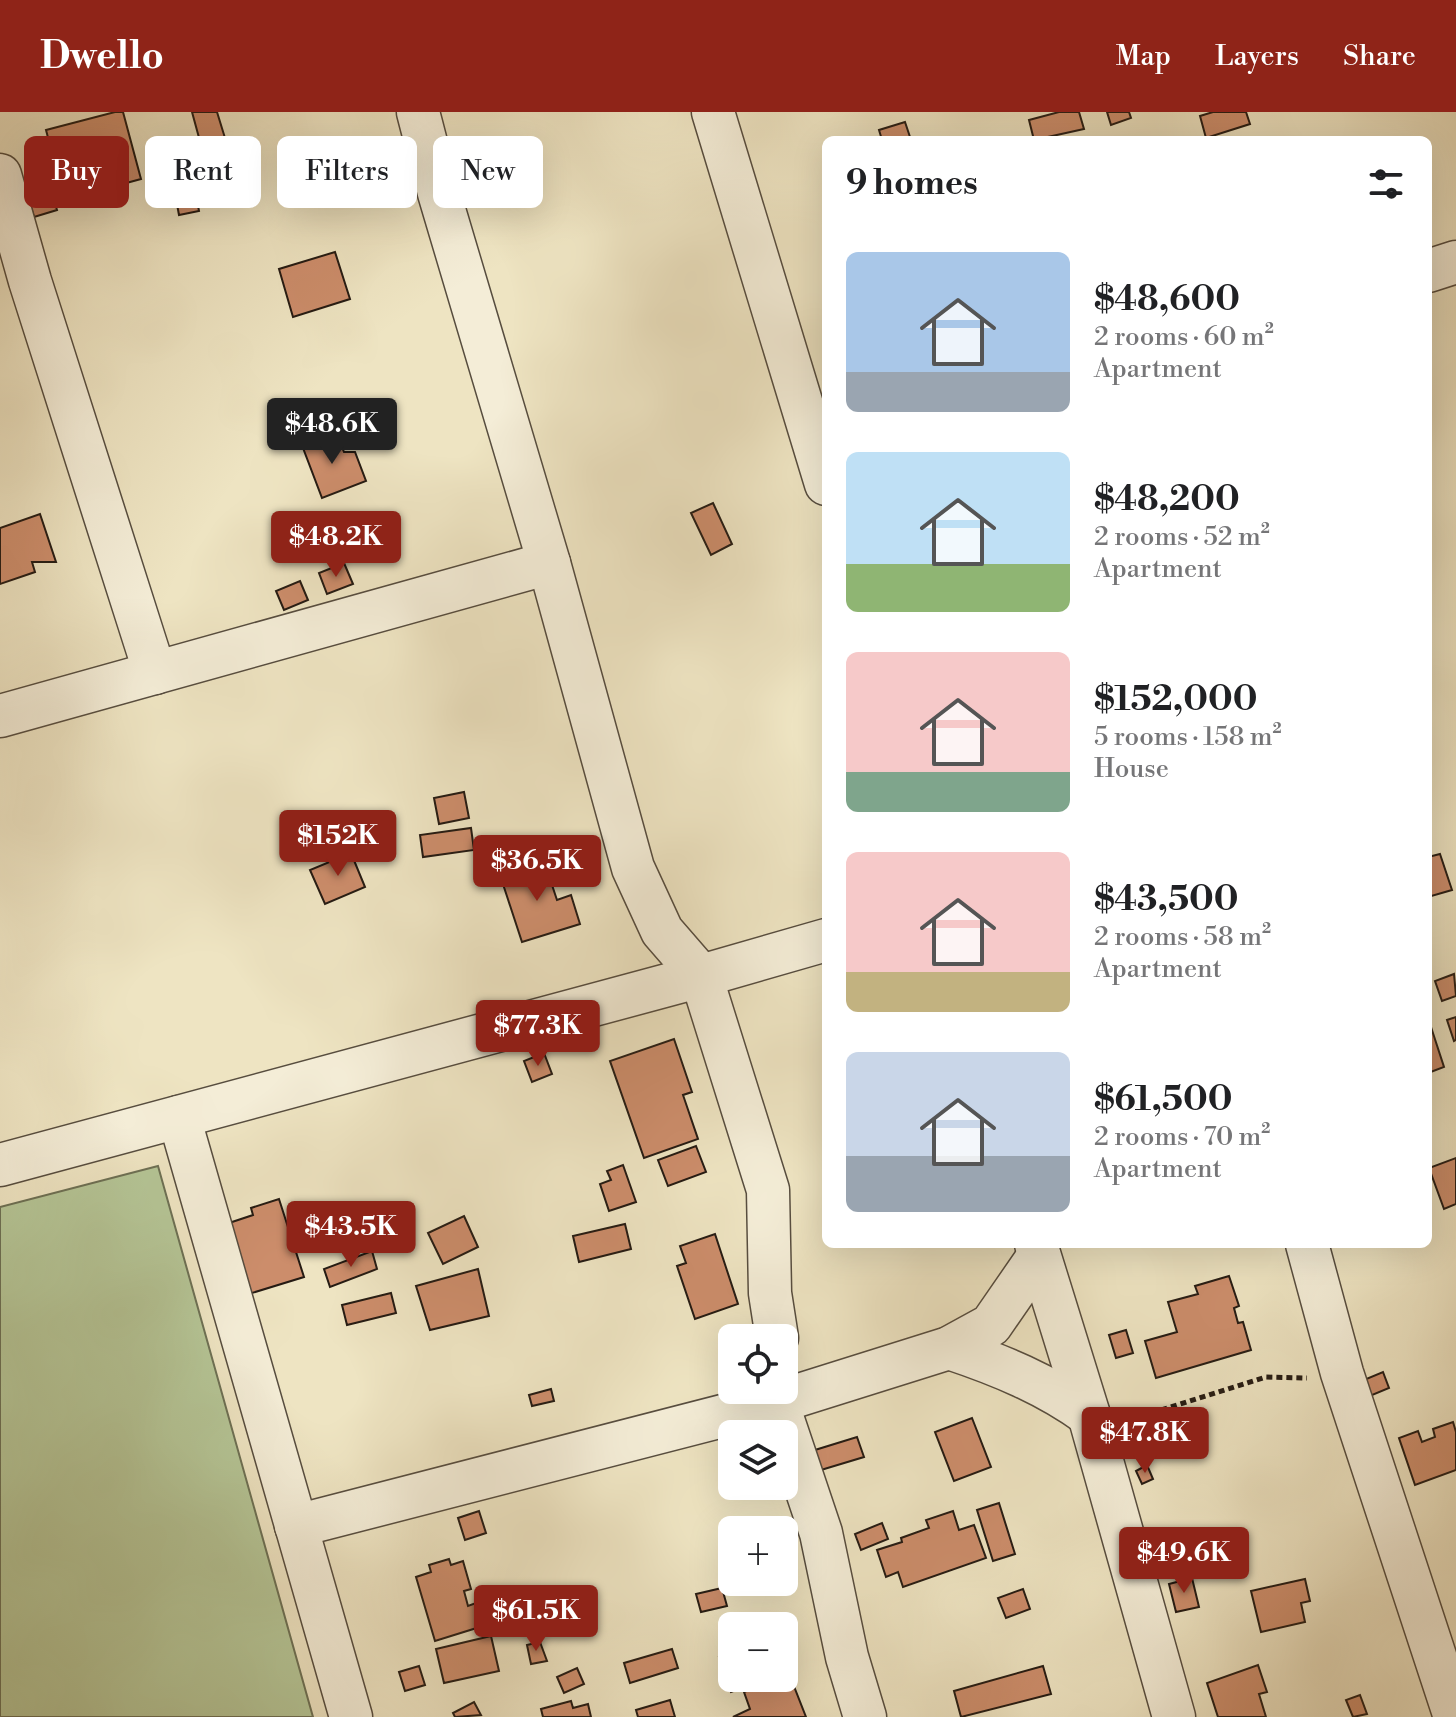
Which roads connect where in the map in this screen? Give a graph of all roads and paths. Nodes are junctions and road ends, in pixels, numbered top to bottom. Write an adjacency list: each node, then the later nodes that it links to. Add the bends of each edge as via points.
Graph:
1 (418, 112): 8 (street)
2 (713, 112): 7 (street)
3 (0, 175): 6 (street)
4 (1456, 262): 5 (street)
5 (1432, 270)
6 (15, 285): 9 (street)
7 (822, 471)
8 (549, 563): 9 (street); 12 (street, via 633,868 662,931)
9 (155, 673): 10 (street)
10 (0, 716)
11 (822, 941): 12 (street)
12 (701, 976): 13 (street); 17 (street, via 768,1190)
13 (179, 1117): 14 (street); 24 (street)
14 (0, 1165)
15 (1308, 1248): 19 (street)
16 (1037, 1250): 18 (street, via 991,1325); 23 (street)
17 (775, 1324)
18 (949, 1348): 20 (street); 23 (street, via 1013,1371)
19 (1342, 1373): 23 (path, via 1266,1377 1155,1412); 25 (street)
20 (798, 1390)
21 (747, 1404): 24 (street)
22 (780, 1404): 27 (street, via 821,1533)
23 (1089, 1415): 28 (street)
24 (296, 1526): 26 (street)
25 (1445, 1644): 29 (street)
26 (351, 1717)
27 (865, 1717)
28 (1174, 1717)
29 (1455, 1717)

